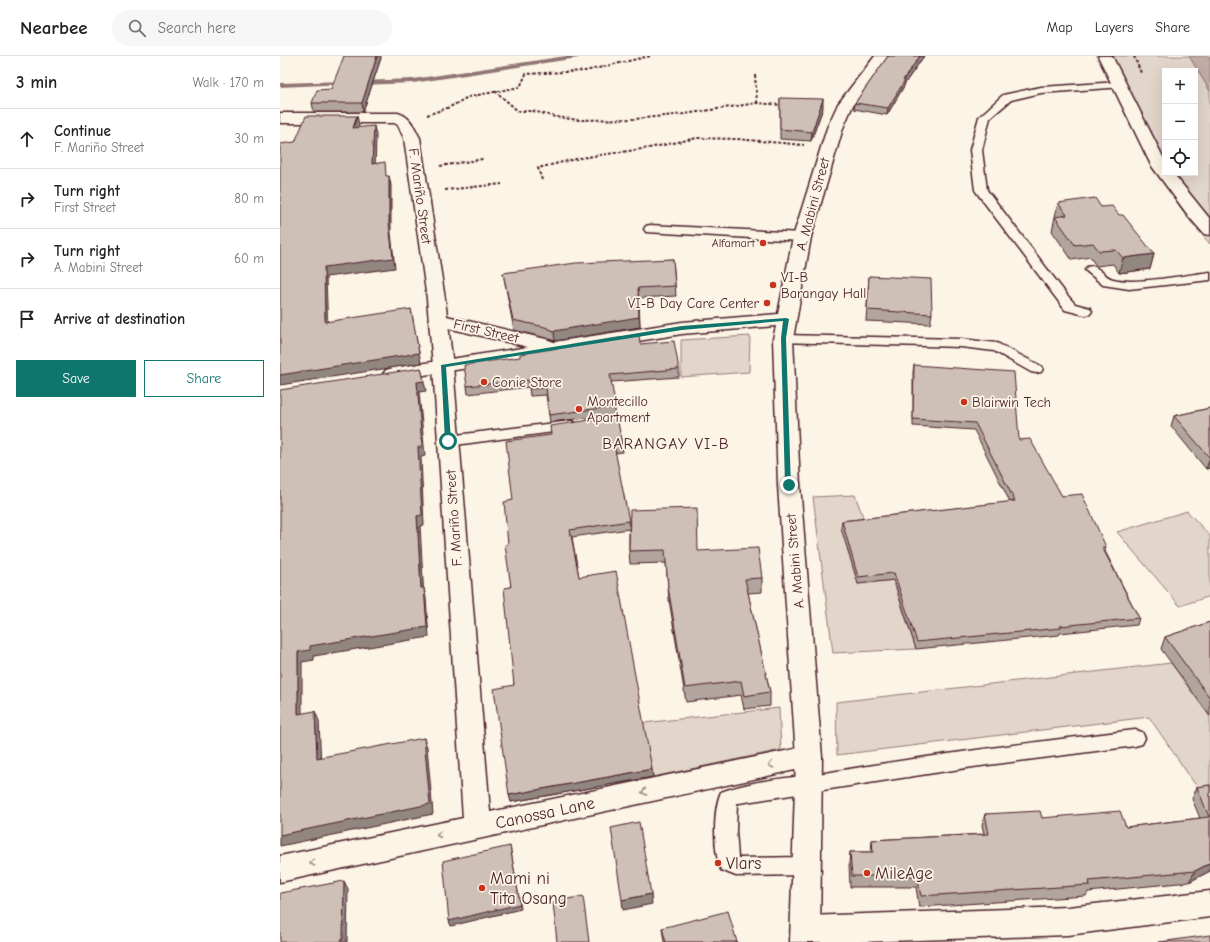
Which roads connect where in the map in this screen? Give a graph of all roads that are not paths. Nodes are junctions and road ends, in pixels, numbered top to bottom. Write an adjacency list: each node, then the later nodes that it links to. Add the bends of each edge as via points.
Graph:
1 (882, 56): 7 (street, A. Mabini Street, via 846,104 835,128)
2 (1105, 56): 3 (street)
3 (1119, 85): 6 (street, via 1159,165); 10 (lane, via 1041,90 1007,97 985,118 976,150 981,190 1062,298 1070,307)
4 (280, 118): 11 (street, F. Mariño Street, via 398,118 409,128)
5 (650, 229): 7 (lane)
6 (1210, 230)
7 (802, 237): 12 (street, A. Mabini Street)
8 (1092, 270): 9 (lane, via 1108,282 1129,285)
9 (1210, 276)
10 (1085, 310)
11 (438, 320): 13 (street, First Street); 14 (street, F. Mariño Street)
12 (785, 329): 13 (street, First Street, via 682,328); 15 (lane, via 997,347); 20 (street, A. Mabini Street, via 789,485)
13 (557, 348): 14 (street, First Street)
14 (443, 366): 16 (street, First Street); 18 (street, F. Mariño Street)
15 (1036, 369)
16 (373, 378)
17 (587, 424): 18 (lane)
18 (448, 441): 22 (street, F. Mariño Street)
19 (1135, 738): 21 (lane, via 863,774)
20 (809, 757): 21 (street, A. Mabini Street); 22 (street, Canossa Lane, one-way to 22)
21 (809, 784): 23 (street, A. Mabini Street); 23 (lane, via 739,793 728,798 726,815 728,863 736,867)
22 (477, 827): 24 (street, Canossa Lane, one-way to 24)
23 (807, 866): 26 (street, A. Mabini Street)
24 (280, 869)
25 (1210, 904): 26 (street, via 1068,921)
26 (806, 936)

